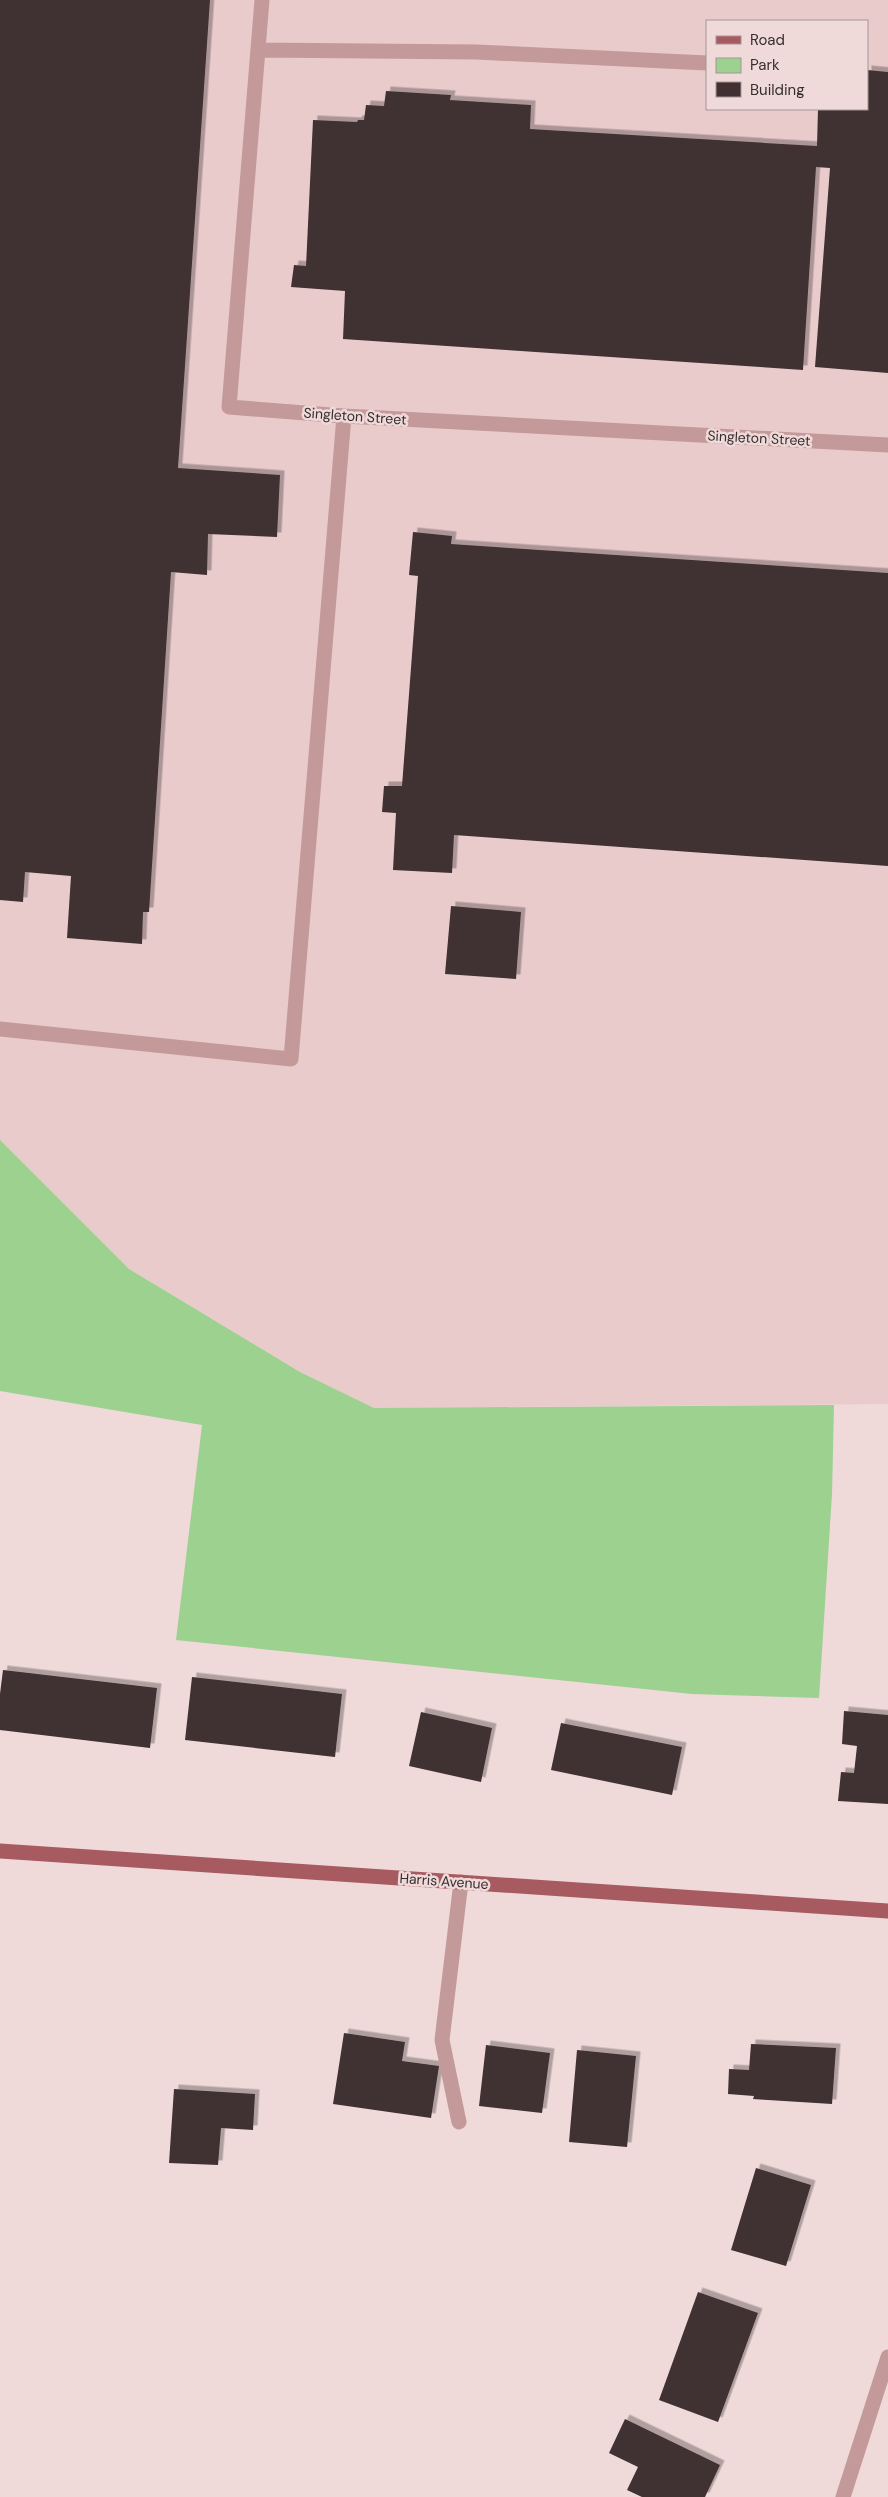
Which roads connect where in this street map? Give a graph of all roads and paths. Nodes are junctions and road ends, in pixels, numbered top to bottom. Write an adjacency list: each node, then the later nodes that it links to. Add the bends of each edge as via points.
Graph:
1 (262, 0): 2 (street, Singleton Street)
2 (259, 50): 3 (street, via 476,52); 4 (street, Singleton Street, via 229,407)
3 (706, 63)
4 (344, 416): 5 (street, Singleton Street); 6 (street, via 292,1059)
5 (888, 445)
6 (0, 1029)
7 (0, 1851): 8 (main road, Harris Avenue)
8 (461, 1882): 9 (main road, Harris Avenue); 10 (street, via 442,2040)
9 (888, 1911)
10 (459, 2122)
11 (888, 2357): 12 (street)
12 (843, 2497)

